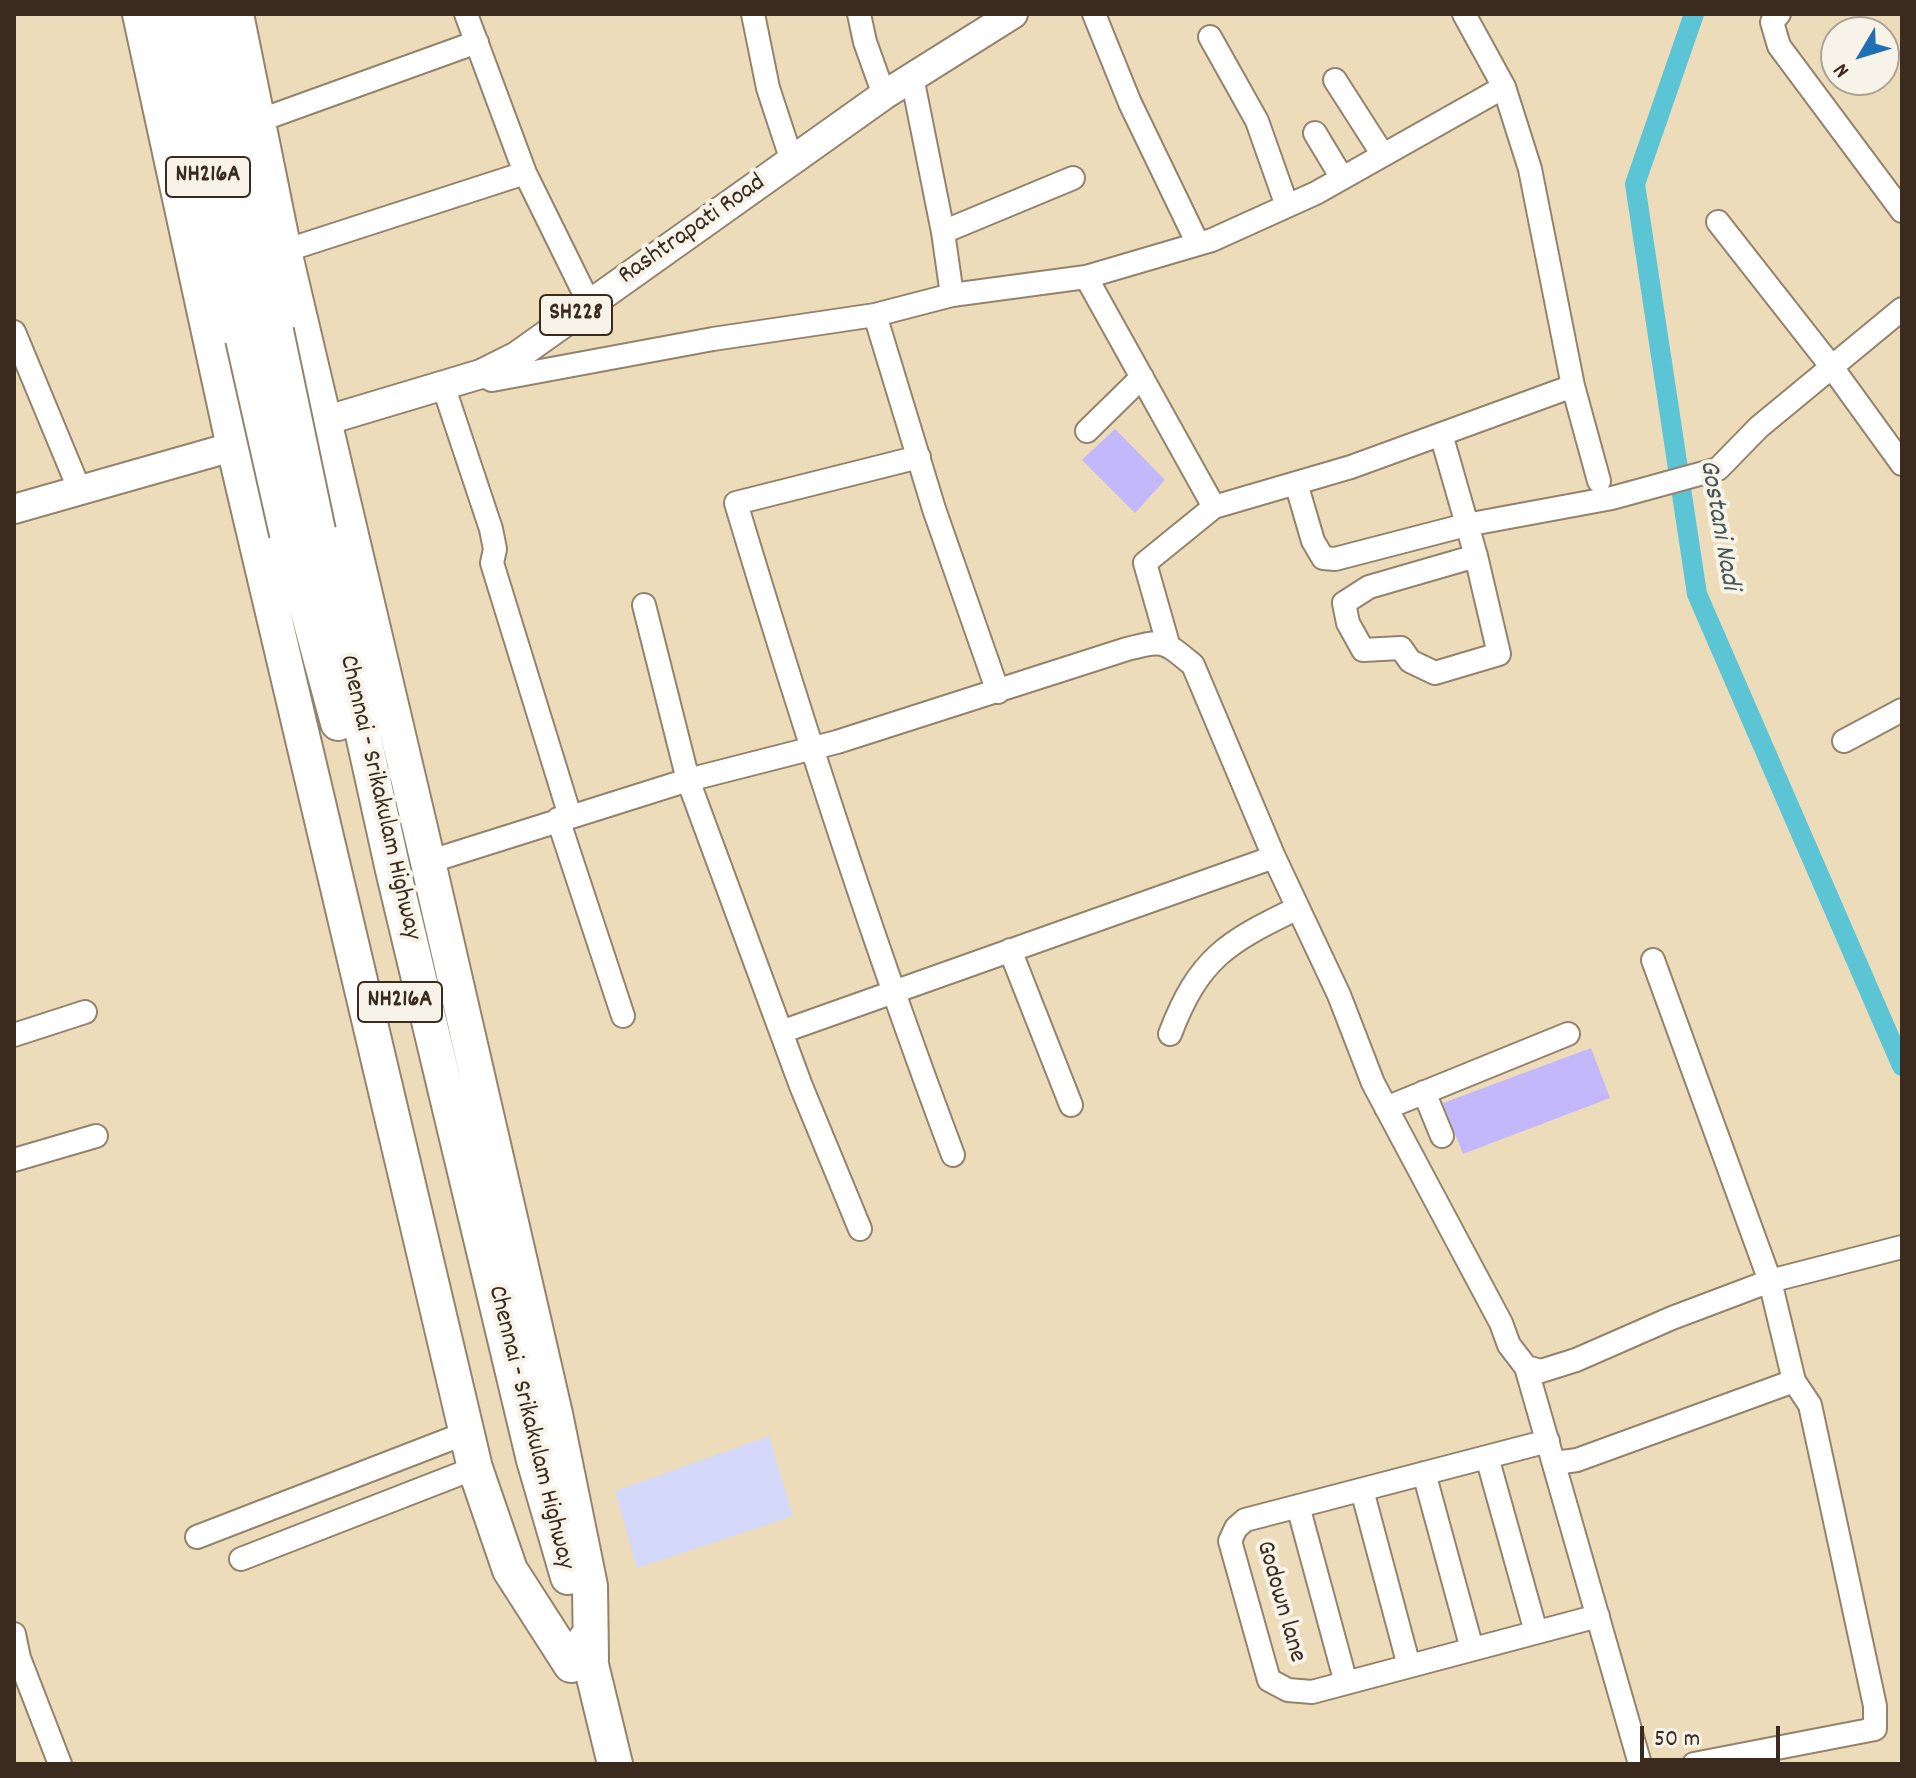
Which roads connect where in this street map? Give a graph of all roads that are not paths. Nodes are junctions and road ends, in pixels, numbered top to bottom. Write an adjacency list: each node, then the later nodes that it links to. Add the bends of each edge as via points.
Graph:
1 (140, 14): 46 (highway)
2 (173, 14): 37 (highway, NH216A)
3 (203, 14): 37 (highway, Chennai - Srikakulam Highway / NH216A)
4 (236, 14): 18 (highway)
5 (466, 14): 13 (street)
6 (753, 14): 21 (street, via 768,88)
7 (859, 14): 17 (street)
8 (1013, 14): 14 (main road, Rashtrapati Road / SH228)
9 (1094, 14): 29 (street)
10 (1464, 14): 16 (street)
11 (1779, 14): 26 (street, via 1772,22 1779,46)
12 (1210, 37): 25 (street, via 1257,121)
13 (477, 42): 18 (street); 22 (street)
14 (912, 77): 17 (main road, Rashtrapati Road / SH228); 28 (street)
15 (1335, 80): 20 (street)
16 (1504, 87): 20 (street); 42 (street, via 1530,169)
17 (884, 95): 21 (main road, Rashtrapati Road / SH228)
18 (258, 121): 30 (highway)
19 (1315, 133): 24 (street)
20 (1383, 155): 24 (street)
21 (792, 161): 33 (main road, Rashtrapati Road / SH228)
22 (525, 173): 30 (street); 33 (street)
23 (1073, 178): 28 (street)
24 (1342, 178): 25 (street)
25 (1287, 206): 29 (street)
26 (1902, 211)
27 (1718, 222): 38 (street)
28 (943, 232): 32 (street)
29 (1198, 244): 31 (street)
30 (284, 251): 43 (highway)
31 (1086, 277): 32 (street); 40 (street)
32 (952, 295): 35 (street)
33 (590, 305): 39 (main road, Rashtrapati Road / SH228, via 517,356)
34 (1902, 309): 38 (street)
35 (875, 315): 39 (street, via 492,380); 47 (street)
36 (14, 332): 51 (street)
37 (259, 335): 102 (highway, Chennai - Srikakulam Highway / NH216A, bridge)
38 (1831, 366): 48 (street); 50 (street, via 1718,469)
39 (481, 374): 41 (main road, Rashtrapati Road / SH228)
40 (1142, 377): 44 (street); 52 (street)
41 (443, 385): 43 (main road, Rashtrapati Road / SH228); 63 (street, via 491,529 492,563)
42 (1573, 386): 45 (street); 50 (street)
43 (324, 421): 46 (main road, Rashtrapati Road / SH228); 65 (highway)
44 (1087, 431)
45 (1441, 434): 49 (street); 54 (street)
46 (234, 447): 51 (main road, Rashtrapati Road / SH228); 88 (highway)
47 (919, 457): 58 (street); 61 (street, via 736,503)
48 (1902, 464)
49 (1296, 483): 52 (street); 54 (street, via 1323,558)
50 (1605, 490): 54 (street)
51 (80, 491): 53 (main road, SH228)
52 (1214, 507): 57 (street, via 1145,563)
53 (14, 509)
54 (1466, 525): 55 (street)
55 (1476, 556): 55 (street, via 1369,587 1344,603 1363,650 1401,648 1410,661 1435,673 1499,654)
56 (644, 605): 62 (street)
57 (1168, 644): 58 (street, via 1127,649); 64 (street, via 1193,665)
58 (998, 692): 61 (street)
59 (1902, 710): 60 (street)
60 (1844, 741)
61 (810, 749): 62 (street); 69 (street)
62 (688, 780): 63 (street); 72 (street)
63 (564, 818): 65 (street); 71 (street)
64 (1274, 857): 66 (street); 67 (street)
65 (428, 862): 102 (highway, via 587,1570 590,1586)
66 (1298, 908): 73 (street, via 1248,932 1214,957 1184,997); 78 (street)
67 (1010, 950): 69 (street); 77 (street)
68 (1653, 960): 85 (street)
69 (892, 992): 72 (street); 81 (street)
70 (85, 1012): 75 (street)
71 (623, 1016)
72 (781, 1032): 83 (street)
73 (1170, 1034)
74 (1568, 1034): 76 (street)
75 (14, 1035)
76 (1424, 1092): 78 (street); 79 (street, via 1438,1127)
77 (1071, 1105)
78 (1386, 1108): 79 (street)
79 (1400, 1134): 86 (street, via 1509,1345)
80 (96, 1136): 82 (street)
81 (953, 1155)
82 (14, 1160)
83 (860, 1229)
84 (1900, 1247): 85 (street)
85 (1770, 1281): 86 (street, via 1576,1360 1541,1371); 87 (street)
86 (1526, 1367): 89 (street)
87 (1794, 1381): 91 (street, via 1577,1460); 109 (street, via 1810,1405 1875,1706 1875,1729)
88 (466, 1433): 92 (highway); 96 (street)
89 (1548, 1441): 90 (street, Godown lane); 91 (street)
90 (1487, 1457): 93 (street, Godown lane); 99 (street)
91 (1555, 1463): 98 (street)
92 (475, 1468): 97 (street); 102 (highway, via 510,1570)
93 (1424, 1473): 94 (street, Godown lane); 101 (street)
94 (1362, 1490): 95 (street, Godown lane); 103 (street)
95 (1298, 1506): 104 (street); 104 (street, Godown lane, via 1245,1520 1230,1541 1269,1680 1288,1690 1312,1692)
96 (197, 1537)
97 (241, 1559)
98 (1598, 1616): 99 (street, Godown lane); 108 (street)
99 (1536, 1632): 101 (street, Godown lane)
100 (14, 1634): 105 (street)
101 (1472, 1649): 103 (street, Godown lane)
102 (581, 1662): 106 (highway, NH216A); 107 (highway, Chennai - Srikakulam Highway / NH216A)
103 (1409, 1666): 104 (street, Godown lane)
104 (1346, 1683)
105 (60, 1764)
106 (592, 1764)
107 (615, 1764)
108 (1640, 1764)
109 (1694, 1764)

